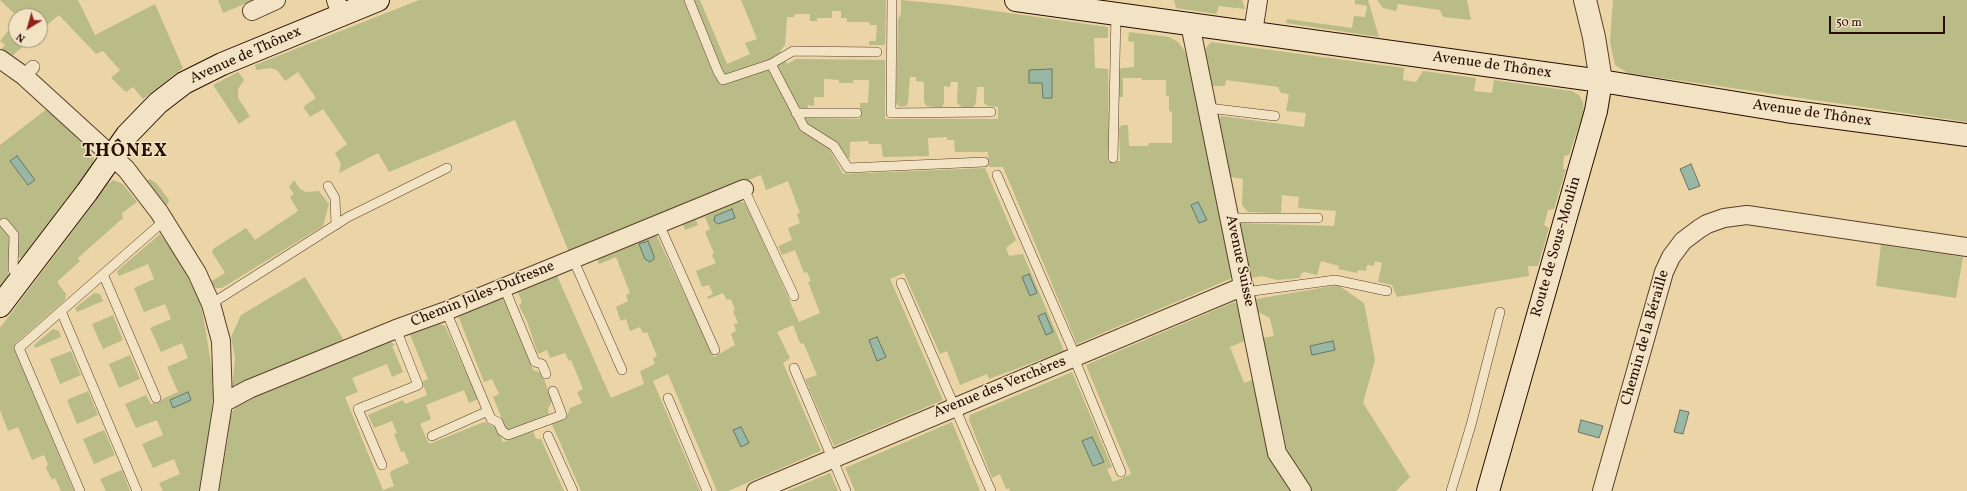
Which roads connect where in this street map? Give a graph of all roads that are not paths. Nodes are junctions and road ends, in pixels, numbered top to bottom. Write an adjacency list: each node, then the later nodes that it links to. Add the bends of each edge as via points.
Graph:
1 (276, 0): 10 (street)
2 (378, 0): 9 (main road, Avenue de Thônex)
3 (688, 0): 16 (lane, via 723,80)
4 (892, 0): 19 (lane, via 891,113)
5 (1016, 0): 8 (main road, Avenue de Thônex)
6 (1258, 0): 13 (street)
7 (1585, 0): 17 (main road, Route de Sous-Moulin)
8 (1040, 2): 11 (main road, Avenue de Thônex)
9 (338, 7): 24 (main road, Avenue de Thônex, via 184,84 158,103 138,123)
10 (252, 11)
11 (1114, 11): 12 (main road, Avenue de Thônex, via 1167,17); 25 (lane)
12 (1190, 24): 13 (main road, Avenue de Thônex); 18 (street, Avenue Suisse)
13 (1253, 33): 17 (main road, Avenue de Thônex)
14 (877, 52): 16 (lane, via 794,51)
15 (0, 59): 24 (street, via 29,71)
16 (771, 64): 20 (lane)
17 (1601, 81): 23 (main road, Avenue de Thônex, via 1786,111); 78 (main road, Route de Sous-Moulin, via 1596,110)
18 (1208, 108): 22 (lane); 32 (street, Avenue Suisse)
19 (991, 112)
20 (796, 113): 21 (lane); 26 (lane, via 804,126 834,146 848,168)
21 (857, 113)
22 (1274, 116)
23 (1967, 135)
24 (114, 156): 31 (street); 40 (main road, Avenue de Thônex)
25 (1113, 158)
26 (984, 162)
27 (448, 168): 36 (lane, via 418,181)
28 (997, 175): 53 (lane)
29 (328, 186): 36 (lane, via 335,198)
30 (744, 189): 35 (street, Chemin Jules-Dufresne); 45 (lane)
31 (165, 216): 39 (lane); 46 (street, via 198,273)
32 (1230, 218): 33 (lane); 43 (street, Avenue Suisse)
33 (1318, 218)
34 (4, 223): 40 (lane, via 14,235 13,270)
35 (659, 224): 38 (street, Chemin Jules-Dufresne); 52 (lane)
36 (336, 225): 46 (lane)
37 (1967, 247): 79 (street, Chemin de la Béraille, via 1747,215 1724,218 1699,229 1683,241 1664,272)
38 (573, 259): 42 (street, Chemin Jules-Dufresne); 55 (lane)
39 (103, 274): 48 (lane); 58 (lane)
40 (22, 277): 47 (main road, Avenue de Thônex)
41 (901, 283): 61 (lane)
42 (504, 288): 49 (street, Chemin Jules-Dufresne); 56 (lane, via 535,362 542,364)
43 (1245, 289): 44 (lane, via 1335,280); 53 (street, Avenue des Verchères); 76 (street, Avenue Suisse, via 1277,453)
44 (1387, 291)
45 (794, 296)
46 (211, 304): 60 (street, via 221,341)
47 (0, 306)
48 (61, 310): 68 (lane, via 19,348); 69 (lane)
49 (446, 311): 51 (street, Chemin Jules-Dufresne); 62 (lane)
50 (1500, 312): 77 (lane)
51 (396, 329): 60 (street, Chemin Jules-Dufresne, via 250,389); 66 (lane, via 418,385 358,409)
52 (715, 350)
53 (1075, 358): 61 (street, Avenue des Verchères); 67 (lane)
54 (794, 368): 65 (lane)
55 (622, 370)
56 (546, 374)
57 (553, 391): 62 (lane, via 562,415 508,435 502,431 498,422 491,419)
58 (156, 398)
59 (668, 398): 72 (lane)
60 (223, 403): 70 (street)
61 (956, 406): 65 (street, Avenue des Verchères); 75 (lane)
62 (488, 411): 63 (lane)
63 (432, 436)
64 (548, 436): 71 (lane)
65 (832, 459): 73 (street, Avenue des Verchères); 74 (lane)
66 (382, 465)
67 (1121, 472)
68 (80, 491)
69 (137, 491)
70 (209, 491)
71 (573, 491)
72 (707, 491)
73 (756, 491)
74 (846, 491)
75 (991, 491)
76 (1302, 491)
77 (1451, 491)
78 (1488, 491)
79 (1602, 491)

